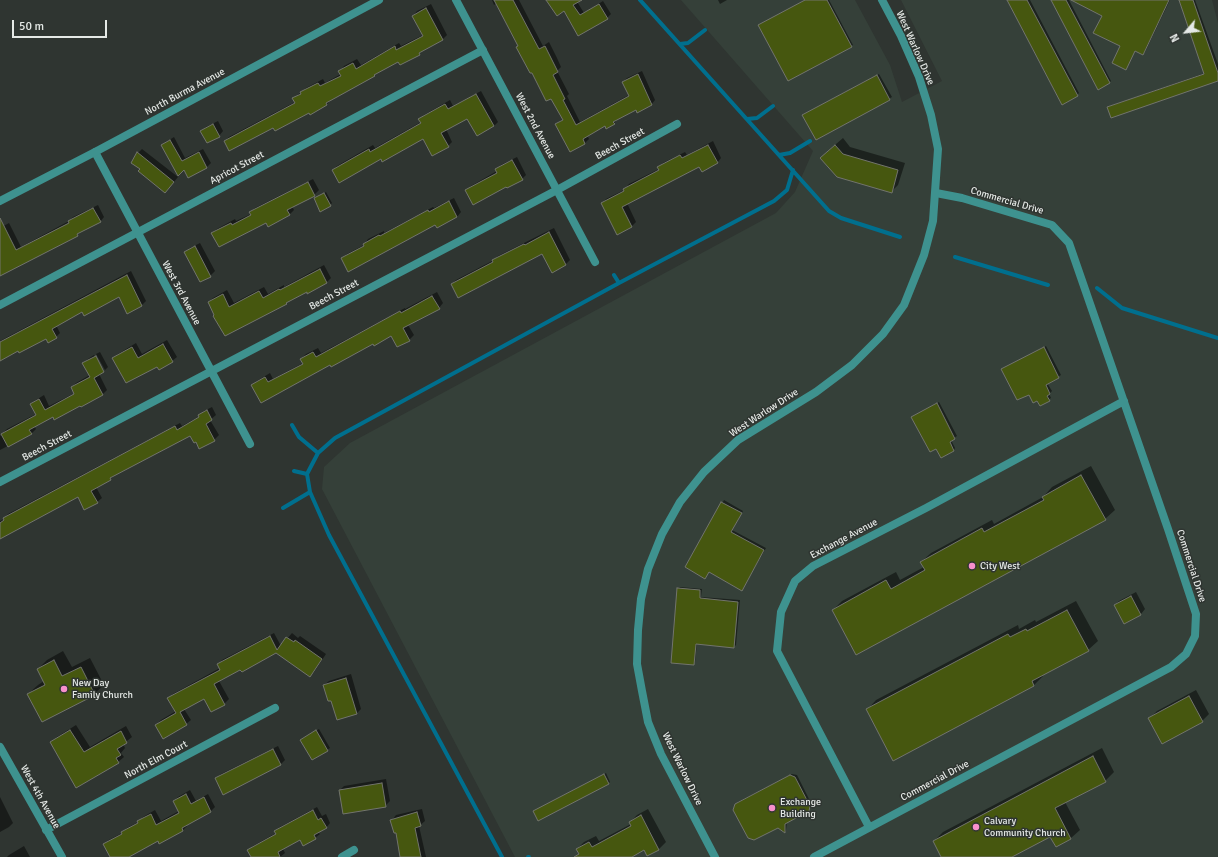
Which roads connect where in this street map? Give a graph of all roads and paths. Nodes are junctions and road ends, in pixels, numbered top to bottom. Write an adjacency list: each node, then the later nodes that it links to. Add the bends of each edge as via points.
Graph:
1 (379, 0): 6 (street, North Burma Avenue)
2 (456, 0): 4 (street, West 2nd Avenue)
3 (882, 0): 8 (street, West Warlow Drive, via 920,77 931,115 938,149)
4 (483, 50): 7 (street, West 2nd Avenue); 10 (street, Apricot Street)
5 (677, 124): 7 (street, Beech Street)
6 (95, 152): 9 (street, North Burma Avenue); 10 (street, West 3rd Avenue)
7 (557, 190): 11 (street, West 2nd Avenue); 13 (street, Beech Street)
8 (936, 193): 14 (street, Commercial Drive, via 962,198 1052,225 1069,242); 24 (street, West Warlow Drive, via 933,221 924,255 904,305 883,334 852,365 816,392 738,440 704,472 680,502 662,534 648,569 641,599 637,664 648,722 661,754)
9 (0, 201)
10 (138, 232): 12 (street, Apricot Street); 13 (street, West 3rd Avenue)
11 (595, 262)
12 (0, 305)
13 (212, 371): 15 (street, West 3rd Avenue); 16 (street, Beech Street)
14 (1124, 401): 19 (street, Commercial Drive, via 1196,614 1195,636 1186,654 1171,667); 19 (street, Exchange Avenue, via 813,566 795,581 781,612 777,651)
15 (250, 444)
16 (0, 482)
17 (275, 708): 20 (street, North Elm Court)
18 (1, 750): 20 (street, West 4th Avenue)
19 (869, 827): 25 (street, Commercial Drive)
20 (46, 830): 22 (street, West 4th Avenue)
21 (354, 850): 23 (street)
22 (62, 857)
23 (342, 857)
24 (715, 857)
25 (814, 857)

